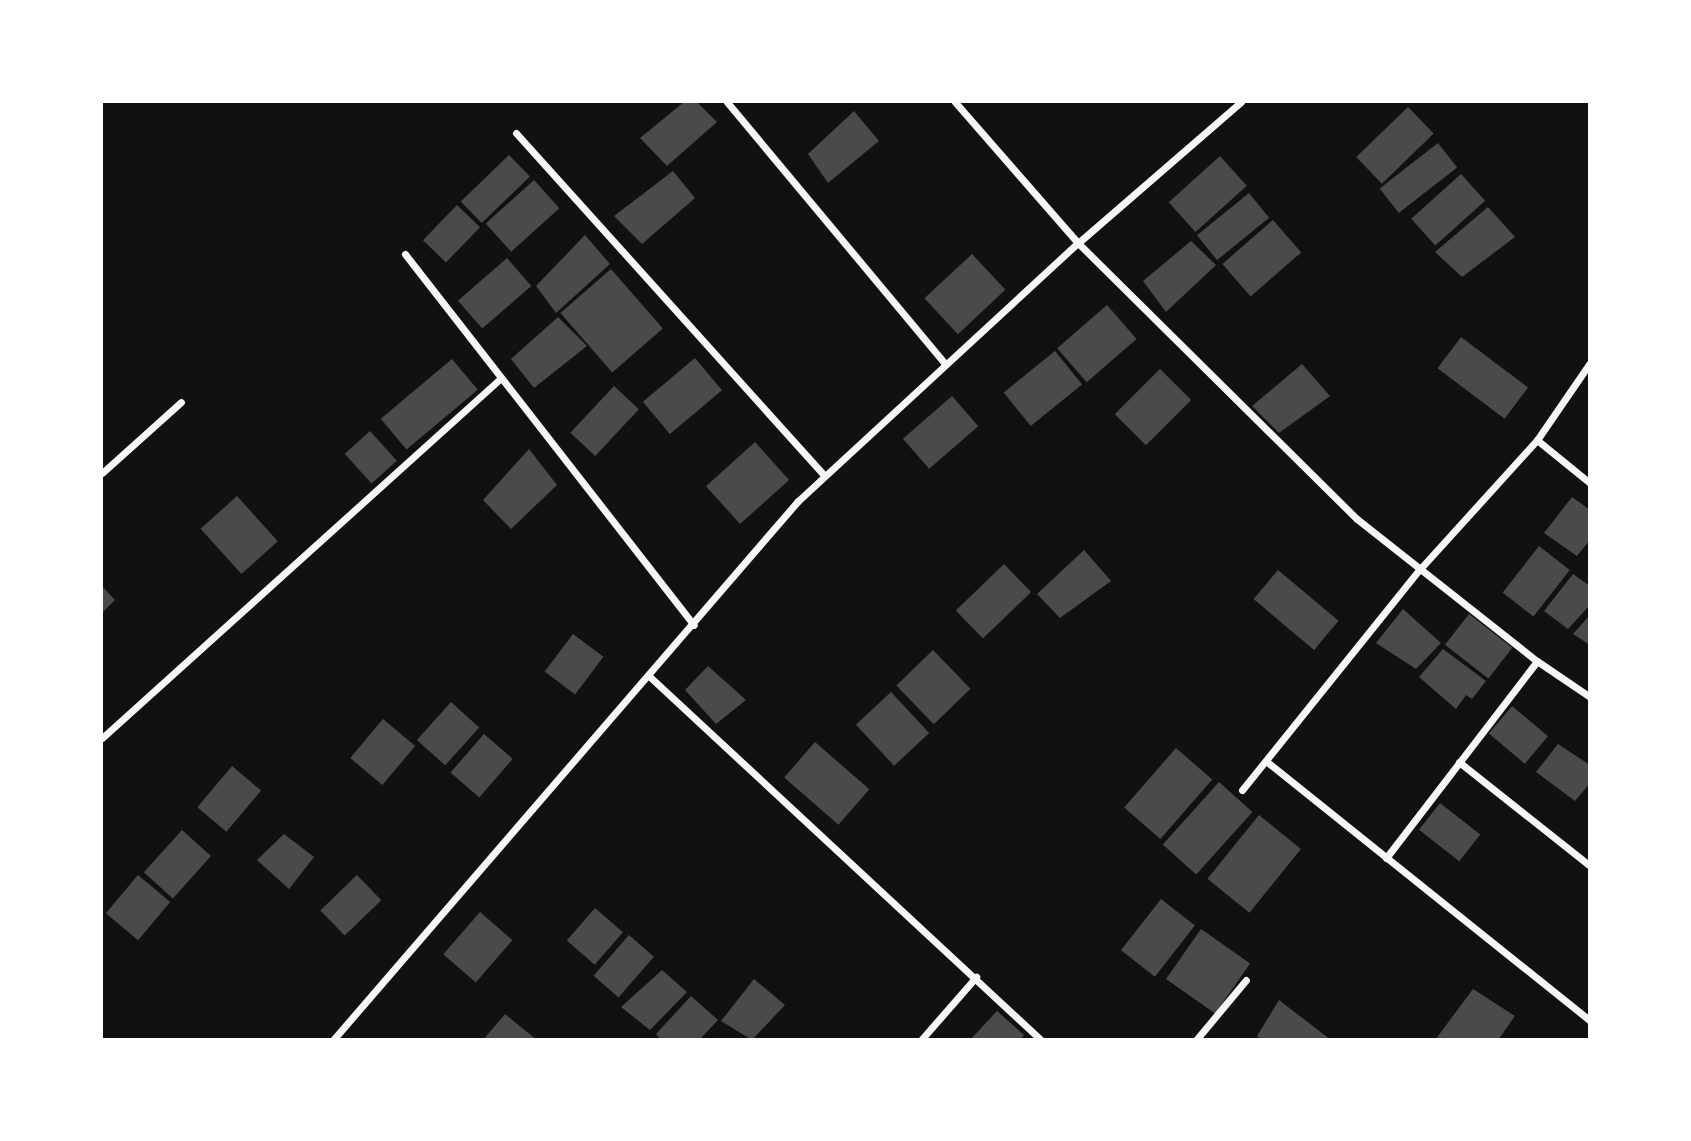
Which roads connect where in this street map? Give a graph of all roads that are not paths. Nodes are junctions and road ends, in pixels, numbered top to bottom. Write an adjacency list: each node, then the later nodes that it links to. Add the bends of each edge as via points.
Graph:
1 (727, 102): 8 (street)
2 (955, 102): 5 (street)
3 (1241, 102): 5 (street)
4 (516, 133): 13 (street)
5 (1078, 243): 8 (street); 15 (street, via 1357,519)
6 (405, 254): 9 (street)
7 (1590, 363): 11 (street)
8 (945, 364): 13 (street)
9 (501, 378): 16 (street); 20 (street)
10 (181, 402): 12 (street)
11 (1537, 440): 14 (street); 15 (street)
12 (102, 473)
13 (824, 475): 16 (street)
14 (1590, 483)
15 (1420, 569): 17 (street); 21 (street)
16 (694, 625): 18 (street)
17 (1537, 661): 19 (street); 22 (street)
18 (649, 676): 26 (street); 29 (street)
19 (1590, 697)
20 (102, 738)
21 (1266, 761): 23 (street); 24 (street)
22 (1459, 762): 24 (street); 25 (street)
23 (1242, 790)
24 (1386, 858): 28 (street)
25 (1590, 866)
26 (976, 977): 30 (street); 31 (street)
27 (1246, 980): 32 (street)
28 (1590, 1021)
29 (333, 1040)
30 (921, 1040)
31 (1041, 1040)
32 (1196, 1040)

